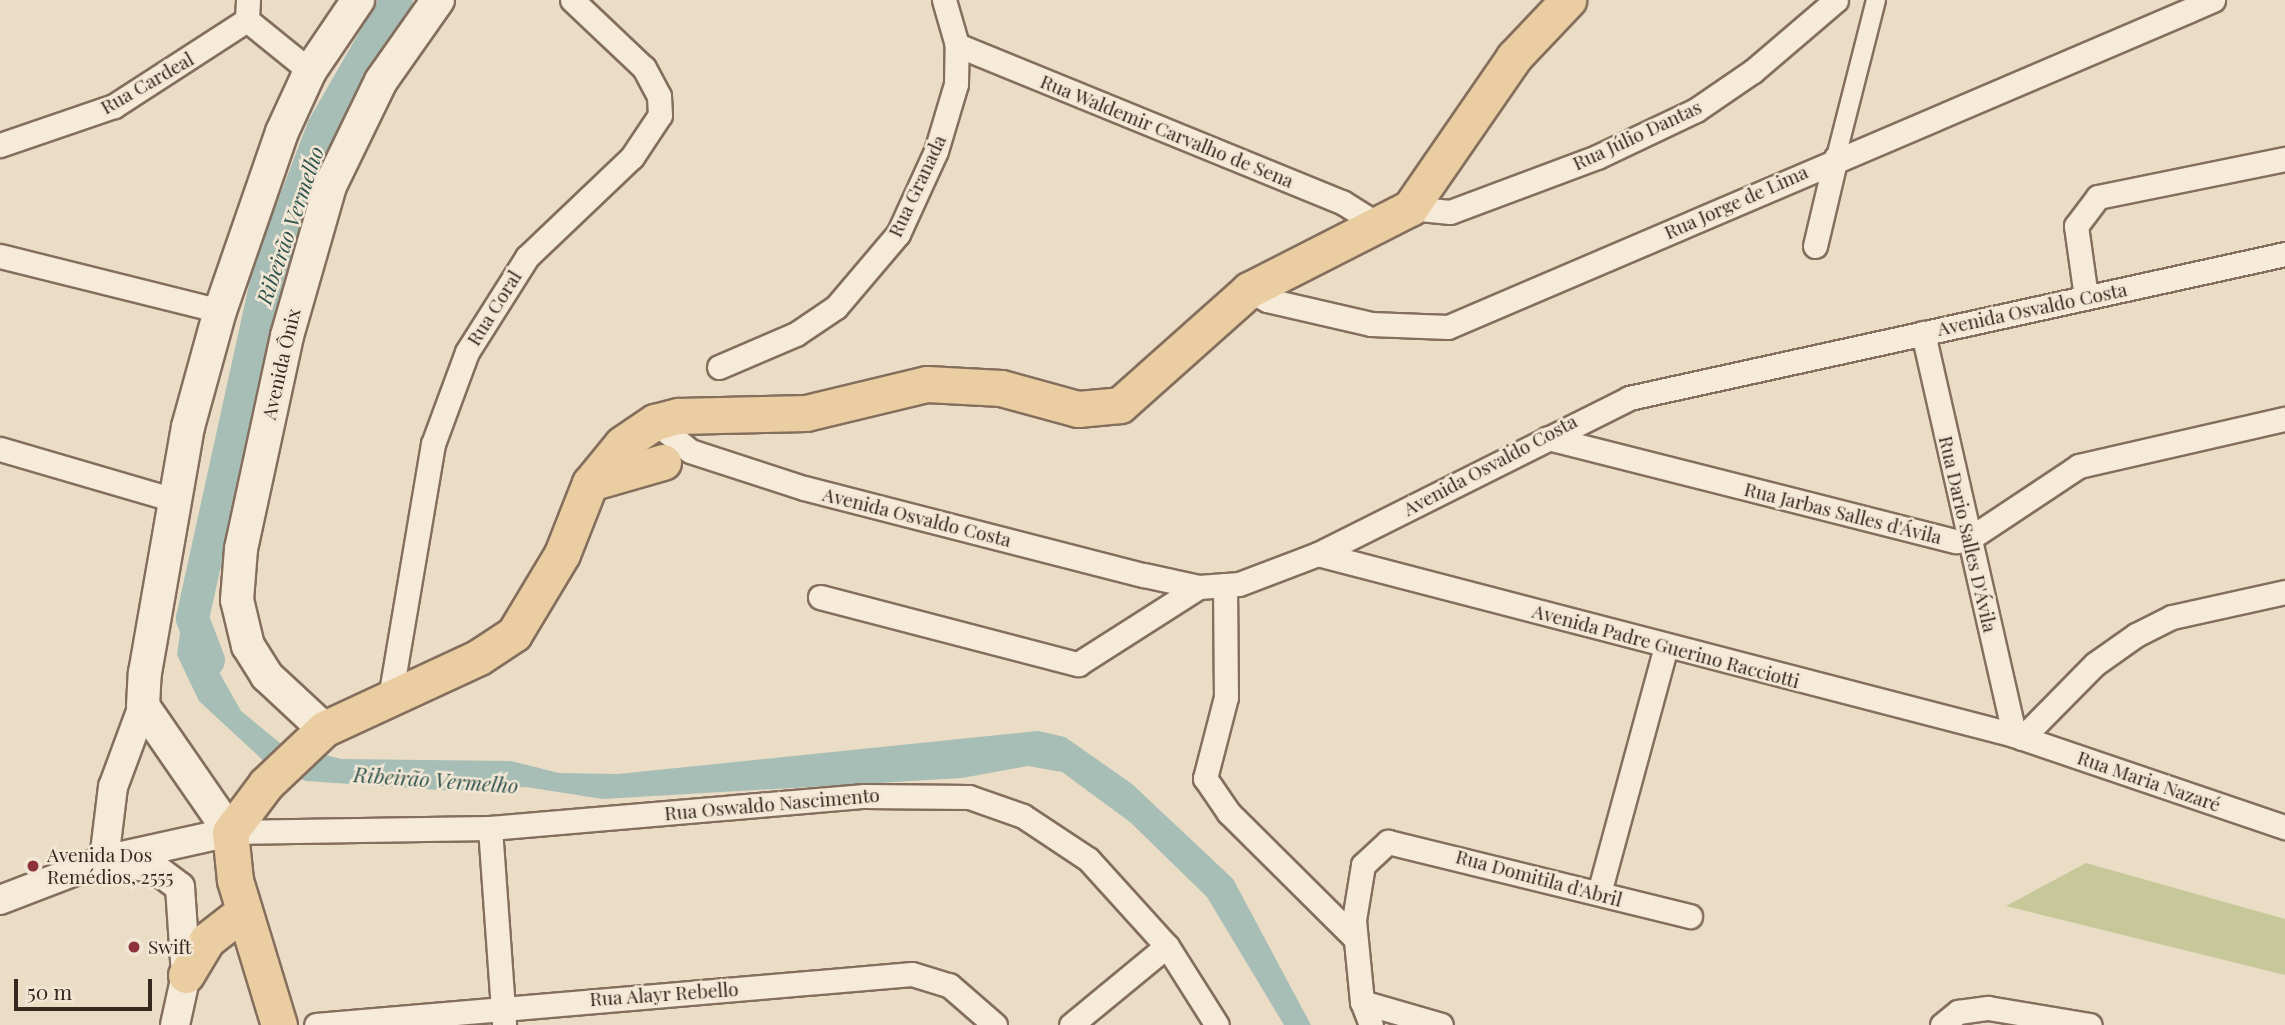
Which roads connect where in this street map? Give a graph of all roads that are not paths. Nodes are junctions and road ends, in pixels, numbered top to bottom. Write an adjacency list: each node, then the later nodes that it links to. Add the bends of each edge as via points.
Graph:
1 (358, 0): 11 (main road)
2 (438, 0): 43 (main road, Avenida Ônix, via 381,81 330,186 287,336 241,549 237,600 248,646)
3 (572, 0): 41 (street, Rua Coral, via 644,68 659,96 660,115 632,157 527,257 462,362 433,444 416,521)
4 (944, 0): 10 (street, Rua Granada)
5 (1836, 0): 15 (street, Rua Júlio Dantas, via 1754,71 1696,110 1597,158 1451,212)
6 (1876, 0): 13 (street)
7 (2213, 0): 13 (street, Rua Jorge de Lima)
8 (1552, 3): 15 (main road); 16 (main road, via 1489,56)
9 (248, 10): 11 (street); 12 (street, Rua Cardeal, via 114,106)
10 (957, 45): 16 (street, Rua Waldemir Carvalho de Sena, via 1342,202); 24 (street, Rua Granada, via 945,125 912,206 880,259 836,307 796,334)
11 (310, 71): 22 (main road, via 269,165)
12 (0, 145)
13 (1836, 157): 17 (street); 20 (street, Rua Jorge de Lima, via 1448,327 1371,324 1267,300)
14 (2285, 159): 21 (street, via 2098,197 2076,226)
15 (1410, 208): 16 (main road)
16 (1375, 223): 20 (main road)
17 (1815, 246)
18 (2285, 254): 21 (street, Avenida Osvaldo Costa)
19 (0, 256): 22 (street)
20 (1250, 290): 26 (main road, via 1135,398 1108,409 1078,409 955,383 896,389 806,414 699,414)
21 (2086, 297): 23 (street, Avenida Osvaldo Costa)
22 (220, 311): 33 (main road)
23 (1923, 333): 27 (street, Avenida Osvaldo Costa, via 1629,398); 34 (street, Rua Dario Salles D'Ávila)
24 (719, 367)
25 (2285, 419): 34 (street, Rua Jarbas Salles d'Ávila, via 2080,466)
26 (655, 422): 28 (main road); 30 (street, Avenida Osvaldo Costa)
27 (1548, 438): 34 (street, Rua Jarbas Salles d'Ávila, via 1940,539); 35 (street, Avenida Osvaldo Costa)
28 (622, 444): 31 (street, Avenida Osvaldo Costa); 32 (main road)
29 (0, 451): 33 (street)
30 (709, 459): 31 (street, Avenida Osvaldo Costa); 37 (street, Avenida Osvaldo Costa)
31 (663, 462): 32 (main road)
32 (590, 483): 41 (main road, via 562,554 524,622 480,657)
33 (174, 500): 42 (main road)
34 (1969, 539): 44 (street, Rua Dario Salles D'Ávila)
35 (1318, 554): 36 (street, Avenida Osvaldo Costa); 40 (street, Avenida Padre Guerino Racciotti)
36 (1225, 585): 37 (street, Avenida Osvaldo Costa); 53 (street, via 1226,697 1205,778 1229,813)
37 (1199, 587): 39 (street, via 1078,664)
38 (2285, 592): 44 (street, via 2172,617 2136,635 2095,664)
39 (820, 597)
40 (1666, 647): 44 (street, Avenida Padre Guerino Racciotti); 49 (street)
41 (390, 698): 43 (main road)
42 (143, 706): 47 (main road); 48 (street, via 113,787)
43 (314, 736): 47 (main road, via 265,784)
44 (2018, 737): 45 (street, Rua Maria Nazaré)
45 (2285, 827)
46 (490, 828): 47 (street, Rua Oswaldo Nascimento); 54 (street, Rua Oswaldo Nascimento, via 865,796 969,797 1023,816 1063,840); 57 (street)
47 (230, 832): 48 (street); 51 (main road)
48 (104, 860): 50 (street); 55 (street, via 156,869 180,887)
49 (1599, 893): 52 (street, Rua Domitila d'Abril); 53 (street, Rua Domitila d'Abril, via 1388,842 1363,864)
50 (0, 900)
51 (243, 912): 55 (main road, via 207,940); 59 (main road)
52 (1690, 916)
53 (1354, 937): 56 (street)
54 (1167, 946): 62 (street); 63 (street, Rua Oswaldo Nascimento)
55 (186, 975): 58 (street)
56 (1362, 1002): 64 (street); 65 (street)
57 (503, 1015): 60 (street, Rua Alayr Rebello); 61 (street, Rua Alayr Rebello, via 912,975 949,985)
58 (175, 1025)
59 (279, 1025)
60 (316, 1025)
61 (995, 1025)
62 (1072, 1025)
63 (1217, 1025)
64 (1371, 1025)
65 (1441, 1025)
66 (1942, 1025): 67 (street, via 1958,1012 1988,1009)
67 (2090, 1025)

